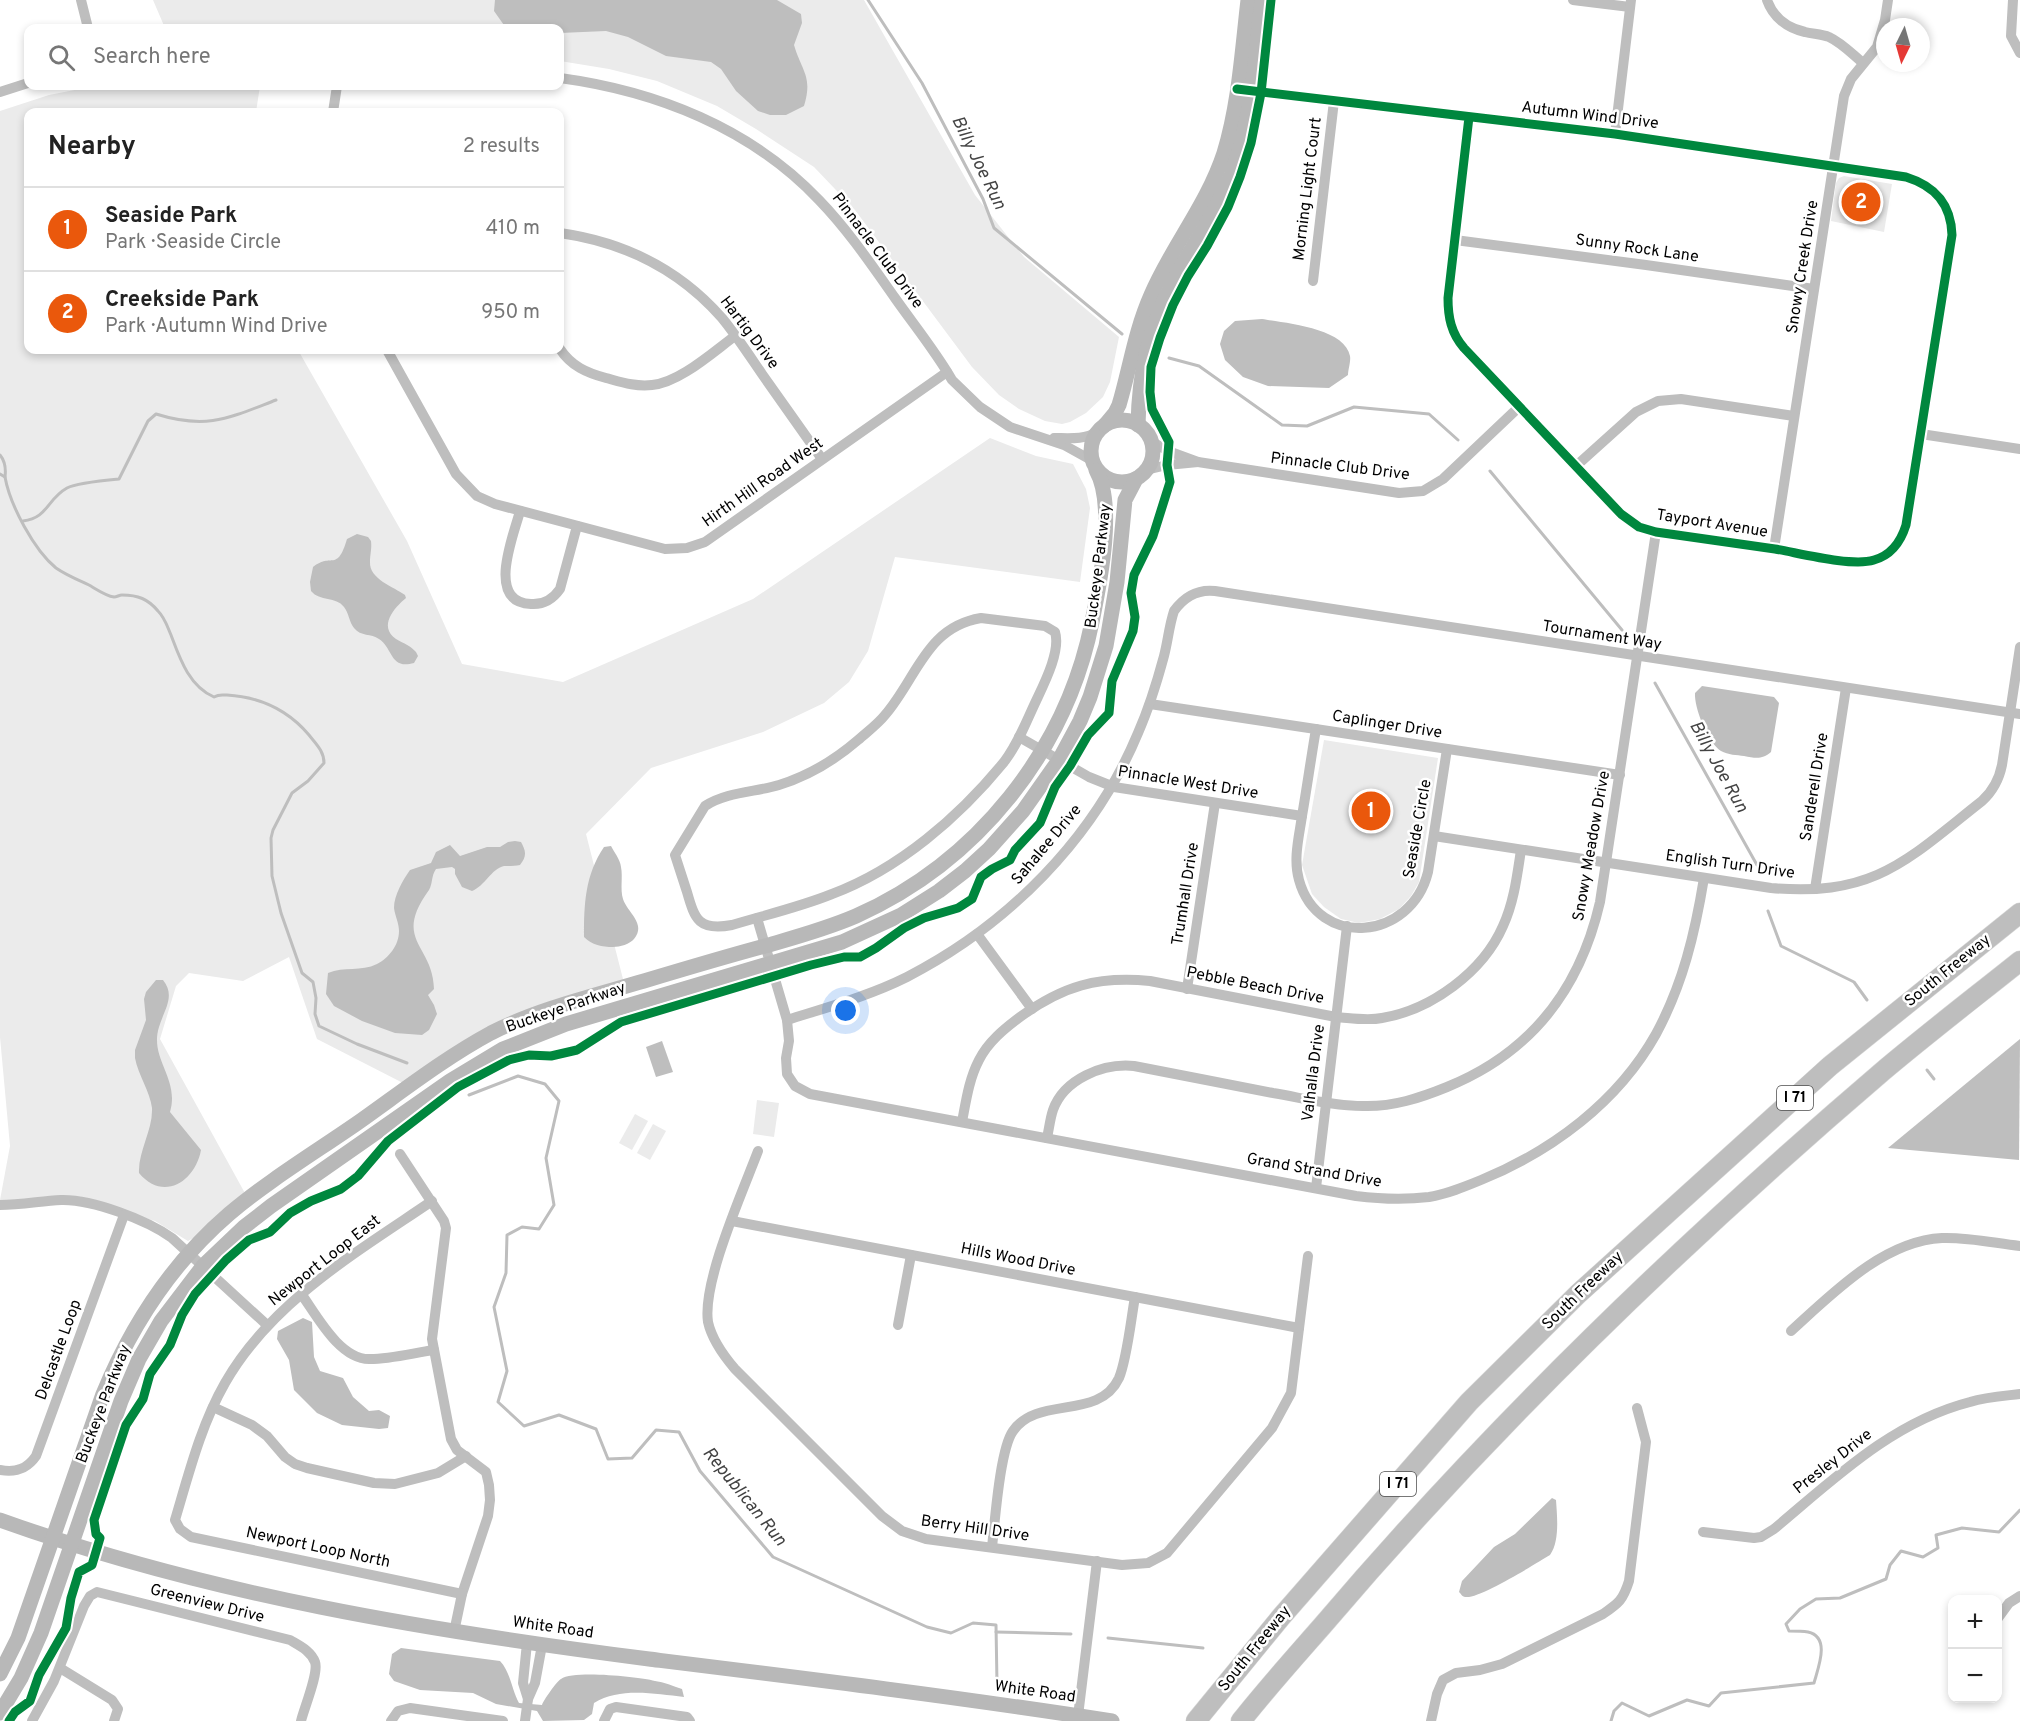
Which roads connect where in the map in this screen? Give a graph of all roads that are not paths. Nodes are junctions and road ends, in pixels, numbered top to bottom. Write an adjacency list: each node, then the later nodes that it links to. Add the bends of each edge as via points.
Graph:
1 (81, 0): 9 (street)
2 (1248, 0): 15 (street)
3 (1262, 0): 15 (street)
4 (1573, 0): 8 (street)
5 (1767, 0): 11 (street, via 1784,23 1802,32 1828,36)
6 (1888, 0): 11 (street, Snowy Creek Drive, via 1877,46)
7 (2013, 0): 10 (street, via 2011,36)
8 (1630, 3): 20 (street)
9 (87, 24)
10 (2020, 53)
11 (1863, 63): 21 (street, Snowy Creek Drive, via 1844,96)
12 (564, 79): 30 (street, Pinnacle Club Drive, via 631,91 664,102 731,132 761,151 818,198 843,226)
13 (24, 84): 16 (street)
14 (336, 90): 18 (street)
15 (1244, 90): 17 (street, Autumn Wind Drive); 33 (street, via 1239,149 1223,194 1171,286 1151,335 1140,380); 34 (street, via 1218,170 1151,295 1133,346 1119,405)
16 (0, 92)
17 (1334, 101): 19 (street, Autumn Wind Drive); 25 (street, Morning Light Court)
18 (334, 108)
19 (1469, 117): 20 (street, Autumn Wind Drive); 24 (street, Tayport Avenue)
20 (1616, 134): 21 (street, Autumn Wind Drive)
21 (1833, 166): 22 (street, Autumn Wind Drive, via 1906,177); 26 (street, Snowy Creek Drive)
22 (1934, 191): 35 (street, Tayport Avenue, via 1946,205 1952,235)
23 (564, 234): 27 (street, Hartig Drive, via 618,246 656,264 709,304)
24 (1455, 240): 26 (street, Sunny Rock Lane); 31 (street, Tayport Avenue, via 1448,298 1450,325 1460,343)
25 (1313, 280)
26 (1814, 289): 32 (street, Snowy Creek Drive)
27 (735, 336): 29 (street, via 673,379 650,386 588,373); 39 (street, Hartig Drive)
28 (389, 354): 44 (street, Hirth Hill Road West, via 462,482 484,500)
29 (564, 354)
30 (947, 372): 36 (street, Pinnacle Club Drive, via 980,407 1010,427); 39 (street, Hirth Hill Road West)
31 (1520, 407): 40 (street, Pinnacle Club Drive, via 1443,479 1423,491 1399,493); 42 (street, Tayport Avenue)
32 (1794, 416): 42 (street, via 1681,399 1658,401 1636,412); 47 (street, Snowy Creek Drive)
33 (1138, 425): 34 (street, via 1118,420); 37 (street)
34 (1101, 429): 36 (street, Pinnacle Club Drive, via 1080,438); 41 (street, via 1090,450)
35 (1921, 434): 38 (street); 47 (street, Tayport Avenue, via 1902,539 1882,557 1859,562)
36 (1046, 438): 41 (street, Pinnacle Club Drive, via 1074,449)
37 (1151, 441): 40 (street, Pinnacle Club Drive); 43 (street, via 1152,458)
38 (2020, 448)
39 (822, 459): 45 (street, Hirth Hill Road West, via 705,542 687,548 664,549)
40 (1198, 462): 43 (street, Pinnacle Club Drive, via 1167,465)
41 (1094, 465): 43 (street, via 1103,476 1120,483); 56 (street, Buckeye Parkway, via 1107,508 1094,608 1076,682)
42 (1576, 466): 46 (street, Tayport Avenue, via 1621,514 1639,527)
43 (1141, 475): 58 (street, Buckeye Parkway, via 1125,500 1106,646 1090,697)
44 (520, 511): 45 (street, Hirth Hill Road West); 45 (street, via 504,576 513,596 526,603 545,602 560,589)
45 (573, 525)
46 (1656, 532): 47 (street, Tayport Avenue); 50 (street, Snowy Meadow Drive)
47 (1774, 549)
48 (1183, 600): 50 (street, Tournament Way, via 1208,590); 52 (street, Sahalee Drive, via 1172,618)
49 (2020, 647): 53 (street, English Turn Drive)
50 (1638, 656): 51 (street, Tournament Way); 59 (street, Snowy Meadow Drive)
51 (1846, 688): 53 (street, Tournament Way); 67 (street, Sanderell Drive)
52 (1150, 704): 54 (street, Caplinger Drive); 60 (street, Sahalee Drive)
53 (2015, 713): 67 (street, English Turn Drive, via 2001,771 1987,797 1886,872 1845,886)
54 (1316, 729): 57 (street, Caplinger Drive); 62 (street, Seaside Circle)
55 (1019, 737): 56 (street, Pinnacle West Drive); 69 (street, via 1004,761 962,807 882,872 833,894); 69 (street, via 1056,650 1055,632 1045,626 981,618 948,630 934,642 885,715 858,741 821,767 782,784 710,802 699,814 675,855 694,915 703,923 719,927)
56 (1042, 749): 58 (street, Pinnacle West Drive); 72 (street, Buckeye Parkway, via 996,814 928,876 852,918)
57 (1447, 749): 59 (street, Caplinger Drive); 63 (street, Seaside Circle)
58 (1059, 760): 60 (street, Pinnacle West Drive); 74 (street, Buckeye Parkway, via 1009,828 939,891 860,934)
59 (1620, 775): 65 (street, Snowy Meadow Drive)
60 (1111, 786): 61 (street, Pinnacle West Drive); 71 (street, Sahalee Drive, via 1071,845 1043,877)
61 (1215, 803): 62 (street, Pinnacle West Drive); 75 (street, Trumhall Drive)
62 (1302, 816): 70 (street, Seaside Circle, via 1296,866 1301,887 1318,911)
63 (1434, 837): 64 (street, English Turn Drive); 70 (street, Seaside Circle, via 1423,888 1408,910 1377,926)
64 (1521, 850): 65 (street, English Turn Drive); 77 (street, Pebble Beach Drive, via 1506,919 1474,969 1430,1001 1393,1015)
65 (1606, 863): 66 (street, English Turn Drive); 79 (street, Snowy Meadow Drive, via 1588,947 1557,1004 1530,1035 1497,1061 1422,1097 1376,1106)
66 (1704, 878): 67 (street, English Turn Drive, via 1779,889); 84 (street, Grand Strand Drive, via 1681,980 1655,1035 1618,1085 1576,1126 1502,1171 1430,1197 1374,1198)
67 (1815, 889)
68 (2020, 913): 122 (highway, South Freeway / I 71, via 1830,1066 1578,1294 1469,1402 1281,1617)
69 (757, 918): 72 (street)
70 (1347, 926): 77 (street, Valhalla Drive)
71 (977, 934): 76 (street); 78 (street, Sahalee Drive, via 906,977)
72 (765, 946): 74 (street); 90 (street, Buckeye Parkway, via 560,1006 494,1032 441,1063 245,1202)
73 (2020, 961): 124 (highway, I 71, via 1808,1136 1606,1322 1384,1552)
74 (770, 964): 78 (street); 93 (street, Buckeye Parkway, via 566,1024 503,1049 450,1080 271,1206)
75 (1187, 988): 76 (street, Pebble Beach Drive, via 1126,979 1098,981 1060,992); 77 (street, Pebble Beach Drive)
76 (1032, 1009): 80 (street, Pebble Beach Drive, via 1002,1031 980,1059)
77 (1336, 1017): 79 (street, Valhalla Drive)
78 (787, 1020): 80 (street, Grand Strand Drive, via 786,1067 790,1080 802,1090)
79 (1326, 1102): 81 (street, Snowy Meadow Drive, via 1134,1066 1114,1066 1084,1077 1061,1096 1053,1110); 84 (street, Valhalla Drive)
80 (962, 1122): 81 (street, Grand Strand Drive)
81 (1047, 1138): 84 (street, Grand Strand Drive)
82 (758, 1151): 88 (street, Berry Hill Drive)
83 (399, 1154): 85 (street)
84 (1316, 1188)
85 (432, 1201): 94 (street, Newport Loop East); 100 (street, via 446,1228 432,1339)
86 (0, 1204): 87 (street, via 73,1200)
87 (124, 1215): 90 (street, via 154,1226); 105 (street, Delcastle Loop, via 36,1456 14,1472)
88 (732, 1221): 91 (street, Hills Wood Drive); 111 (street, Berry Hill Drive, via 708,1298 709,1323 724,1356 874,1508 902,1531 926,1539)
89 (2020, 1246): 99 (street, via 1940,1238 1908,1244 1852,1275)
90 (188, 1253): 93 (street); 109 (street, Buckeye Parkway, via 153,1298 120,1355)
91 (911, 1255): 95 (street, Hills Wood Drive); 97 (street)
92 (1308, 1256): 98 (street, Berry Hill Drive)
93 (203, 1266): 96 (street); 110 (street, Buckeye Parkway, via 161,1321 139,1359)
94 (302, 1295): 96 (street, Newport Loop East); 100 (street, via 338,1344 353,1356 368,1359)
95 (1135, 1298): 98 (street, Hills Wood Drive); 111 (street, via 1122,1366 1113,1387 1094,1402 1028,1417 1011,1433)
96 (267, 1325): 102 (street, Newport Loop East, via 225,1382)
97 (898, 1325)
98 (1299, 1328): 112 (street, Berry Hill Drive, via 1291,1393 1272,1428 1175,1545 1148,1563)
99 (1791, 1331)
100 (434, 1350): 104 (street, via 451,1439)
101 (2020, 1394): 108 (street, Presley Drive, via 1970,1402 1933,1415 1877,1444 1761,1537 1746,1539)
102 (213, 1407): 104 (street, via 252,1425 296,1464 374,1483 395,1484 438,1473); 107 (street, Newport Loop East)
103 (1637, 1408): 133 (street, via 1646,1442 1624,1597 1603,1614 1502,1664 1456,1673 1443,1680)
104 (466, 1456): 113 (street, via 486,1472 490,1500)
105 (0, 1470)
106 (0, 1520): 109 (street, White Road)
107 (175, 1520): 113 (street, Newport Loop North, via 191,1537)
108 (1703, 1532)
109 (52, 1539): 110 (street, White Road); 119 (street, Buckeye Parkway, via 18,1638)
110 (70, 1545): 116 (street, White Road, via 283,1599); 120 (street, Buckeye Parkway, via 41,1633)
111 (992, 1547): 112 (street, Berry Hill Drive)
112 (1097, 1561): 121 (street)
113 (462, 1594): 116 (street)
114 (2020, 1596): 115 (street)
115 (2002, 1613)
116 (454, 1632): 117 (street, White Road)
117 (534, 1644): 121 (street, White Road); 123 (street, via 523,1683 528,1699)
118 (60, 1668): 125 (street); 126 (street, via 112,1700 118,1709); 127 (street, Greenview Drive, via 84,1606 97,1592 291,1640 304,1648 316,1669)
119 (0, 1674)
120 (0, 1713)
121 (1078, 1716): 132 (street, White Road)
122 (1201, 1716)
123 (526, 1717)
124 (1244, 1717)
125 (32, 1721)
126 (114, 1721)
127 (301, 1721)
128 (391, 1721): 129 (street, via 398,1711 410,1708)
129 (503, 1721)
130 (604, 1721): 131 (street, via 610,1709 616,1707 687,1717)
131 (690, 1721)
132 (1112, 1721)
133 (1431, 1721)

